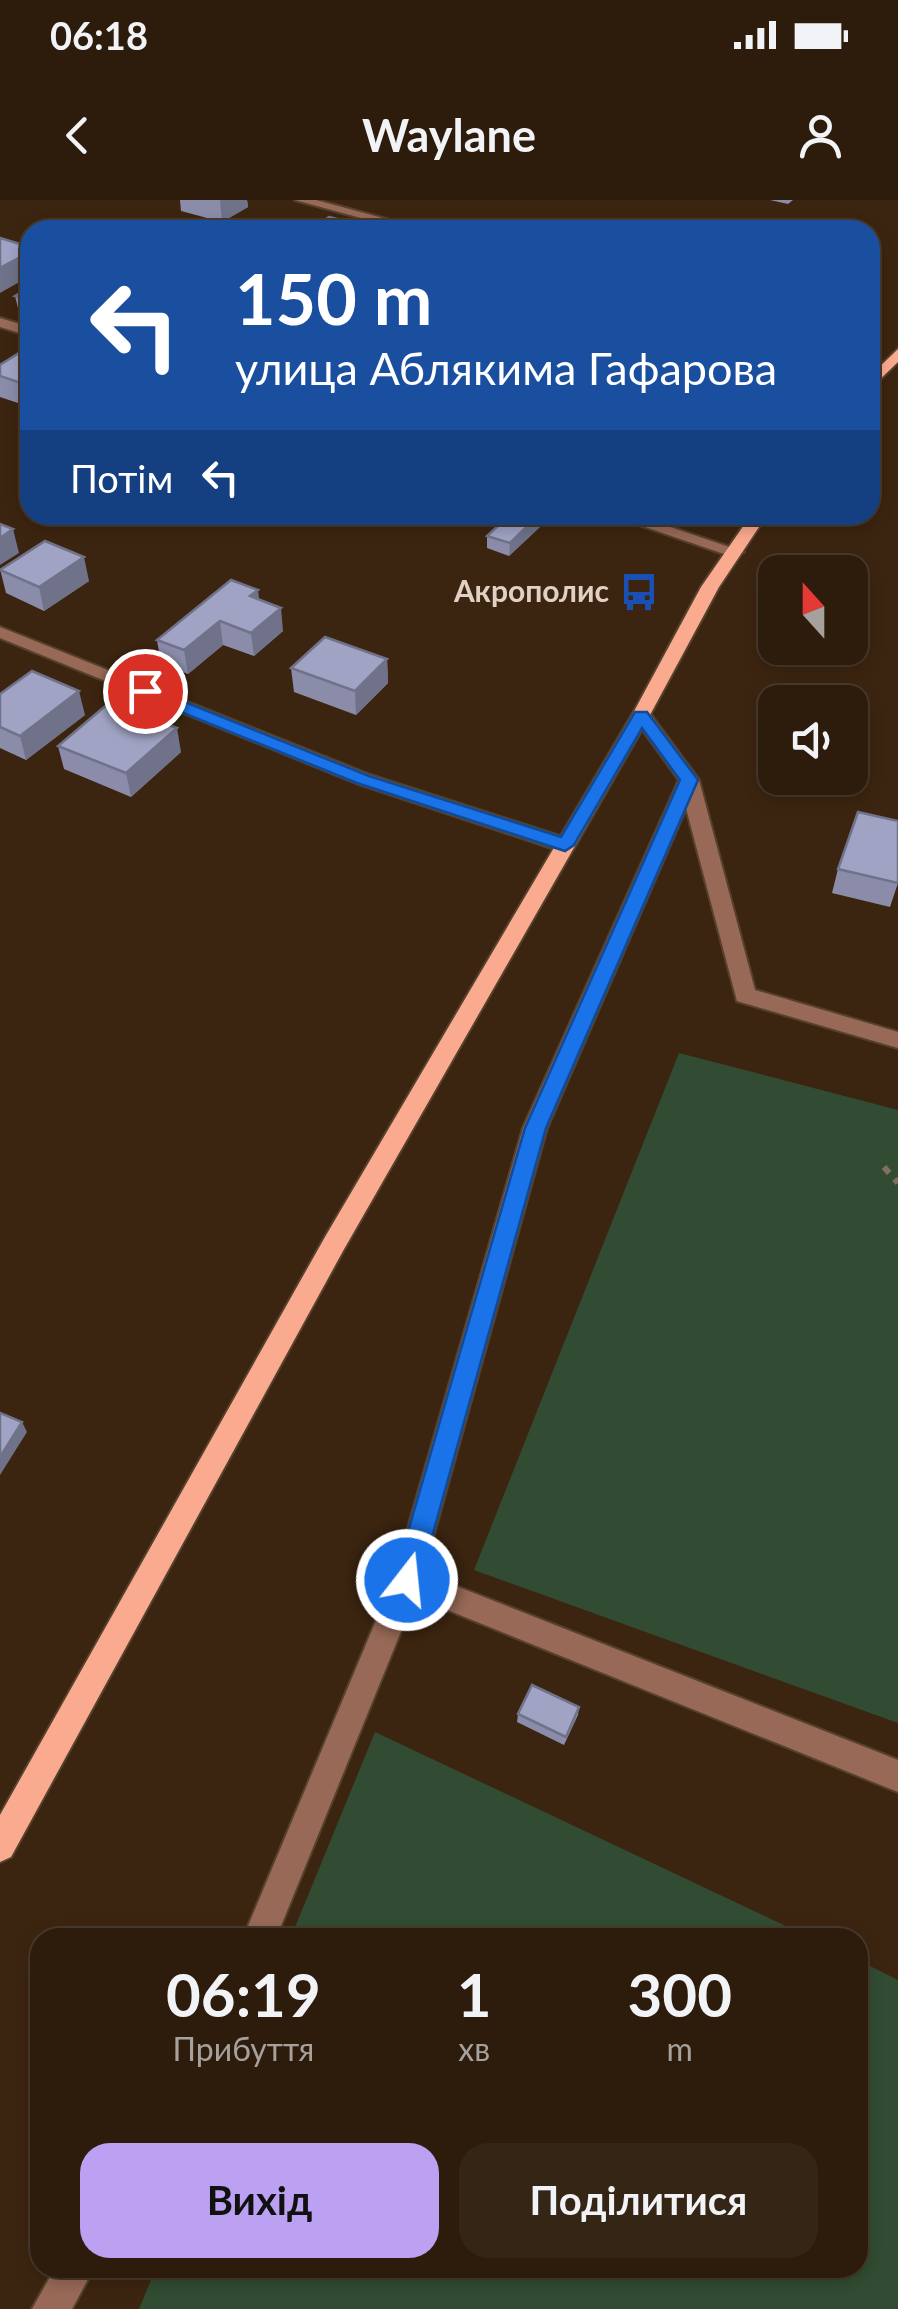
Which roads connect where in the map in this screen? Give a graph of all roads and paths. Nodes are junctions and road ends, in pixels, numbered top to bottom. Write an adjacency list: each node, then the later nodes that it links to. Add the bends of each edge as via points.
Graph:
1 (302, 200): 2 (street)
2 (381, 220)
3 (898, 353): 4 (main road)
4 (880, 374)
5 (650, 525): 7 (street)
6 (753, 525): 7 (main road)
7 (736, 552): 9 (main road)
8 (0, 632): 11 (street, via 363,780)
9 (641, 715): 10 (street); 11 (main road)
10 (689, 780): 12 (street, via 746,994); 15 (street, via 535,1128)
11 (565, 845): 17 (main road, via 334,1244)
12 (898, 1040)
13 (884, 1167): 14 (path)
14 (898, 1184)
15 (407, 1580): 16 (street); 18 (street)
16 (898, 1776)
17 (0, 1846)
18 (263, 1928)
19 (70, 2278): 20 (street)
20 (52, 2309)

